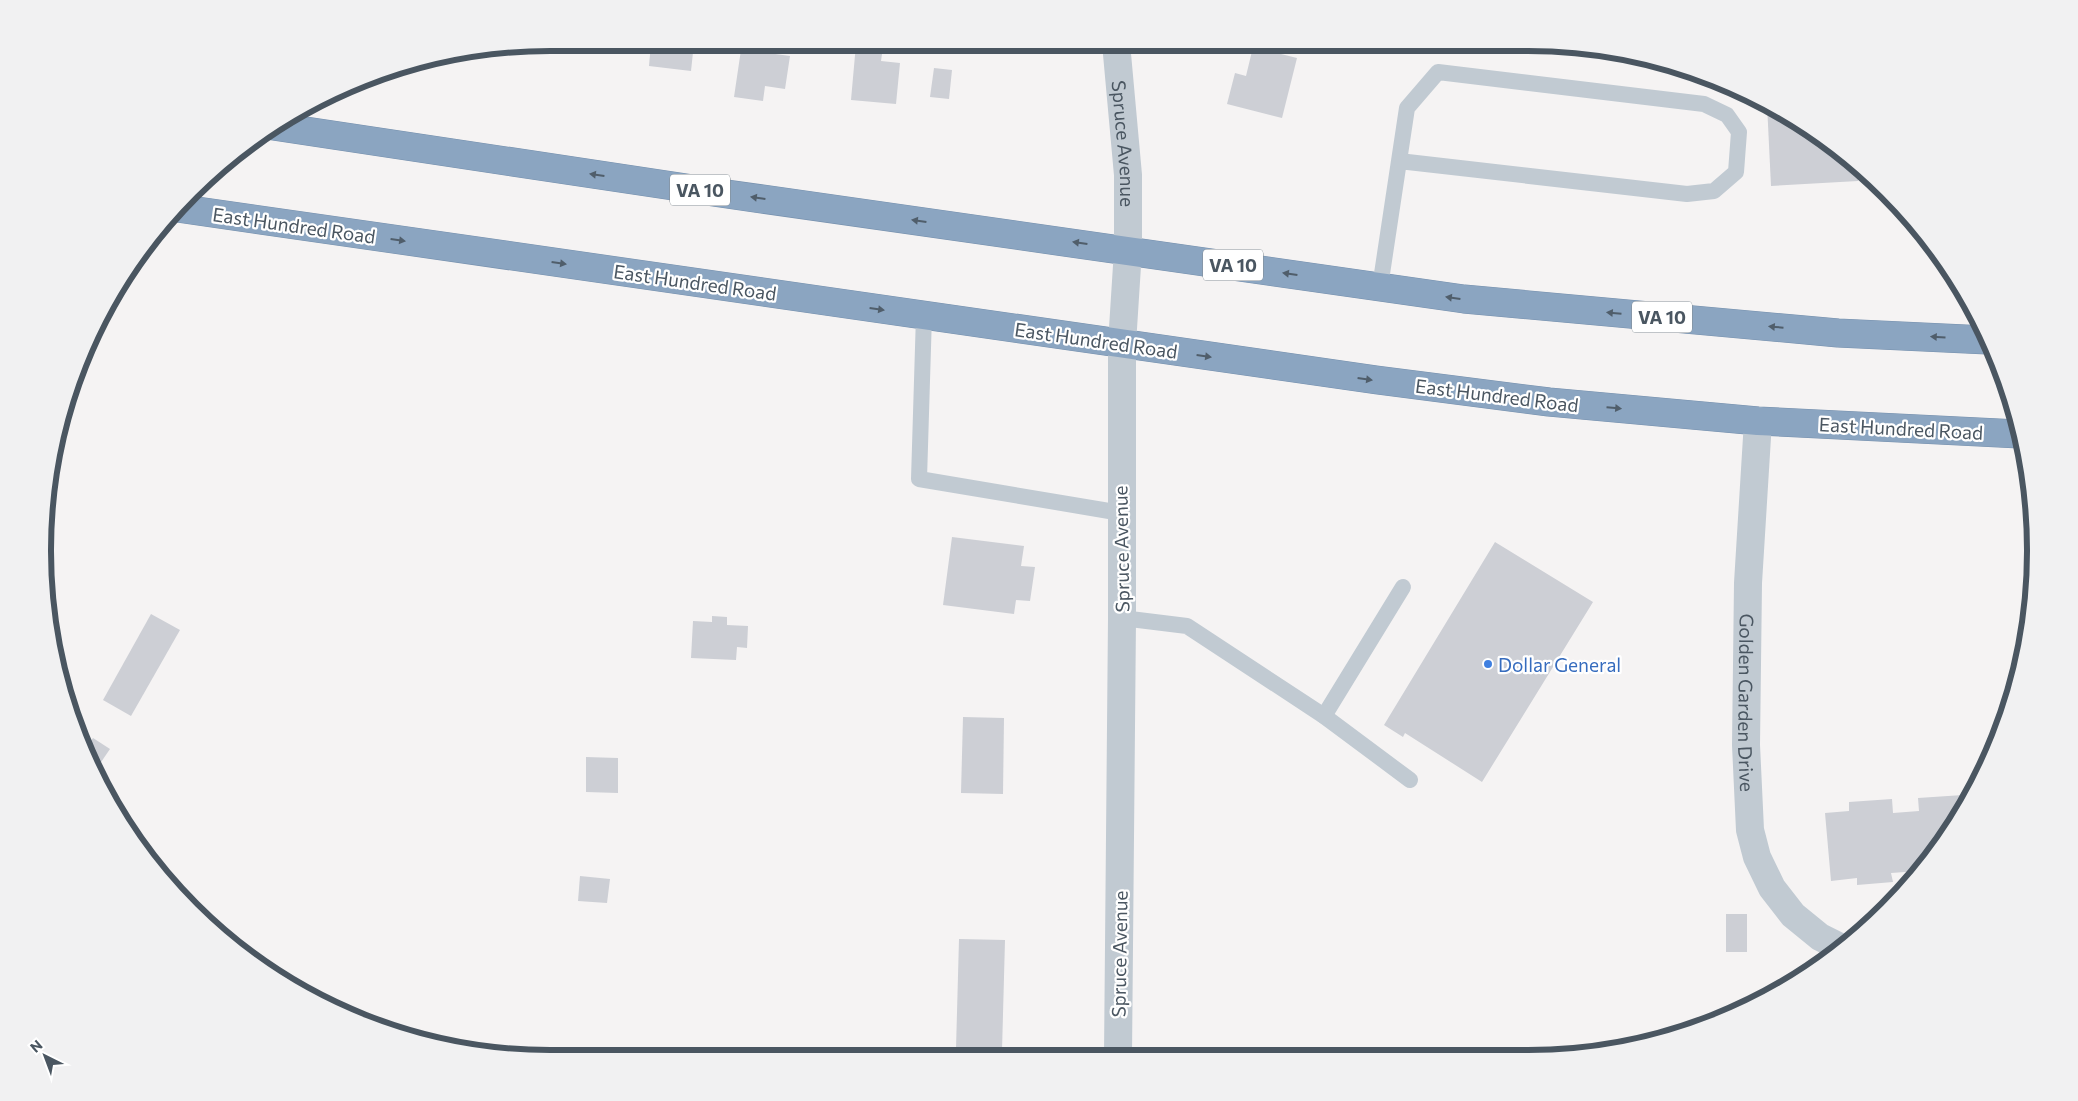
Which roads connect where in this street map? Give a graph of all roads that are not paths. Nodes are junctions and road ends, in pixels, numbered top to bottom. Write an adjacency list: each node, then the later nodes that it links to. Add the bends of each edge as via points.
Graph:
1 (1117, 51): 5 (street, Spruce Avenue, via 1128,175)
2 (285, 128): 5 (highway, VA 10, one-way to 2, via 703,191)
3 (1399, 161): 3 (lane, via 1407,108 1438,72 1704,104 1727,115 1739,132 1736,172 1714,191 1687,194); 6 (lane)
4 (186, 209): 7 (highway, East Hundred Road, one-way to 7)
5 (1128, 250): 6 (highway, VA 10, one-way to 5); 9 (street, Spruce Avenue)
6 (1380, 287): 8 (highway, VA 10, one-way to 6, via 1838,332 1464,299)
7 (924, 315): 9 (highway, East Hundred Road); 12 (lane, via 919,479)
8 (1980, 340)
9 (1122, 344): 10 (highway, East Hundred Road, one-way to 10, via 1539,401); 12 (street, Spruce Avenue)
10 (1758, 421): 11 (highway, East Hundred Road); 17 (street, Golden Garden Drive, via 1748,583 1746,745 1750,830 1757,857 1772,888 1793,915)
11 (2013, 434)
12 (1121, 513): 14 (street, Spruce Avenue)
13 (1403, 587): 15 (lane)
14 (1122, 618): 15 (lane, via 1187,626); 18 (street, Spruce Avenue)
15 (1324, 716): 16 (lane)
16 (1410, 780)
17 (1834, 944)
18 (1118, 1050)

